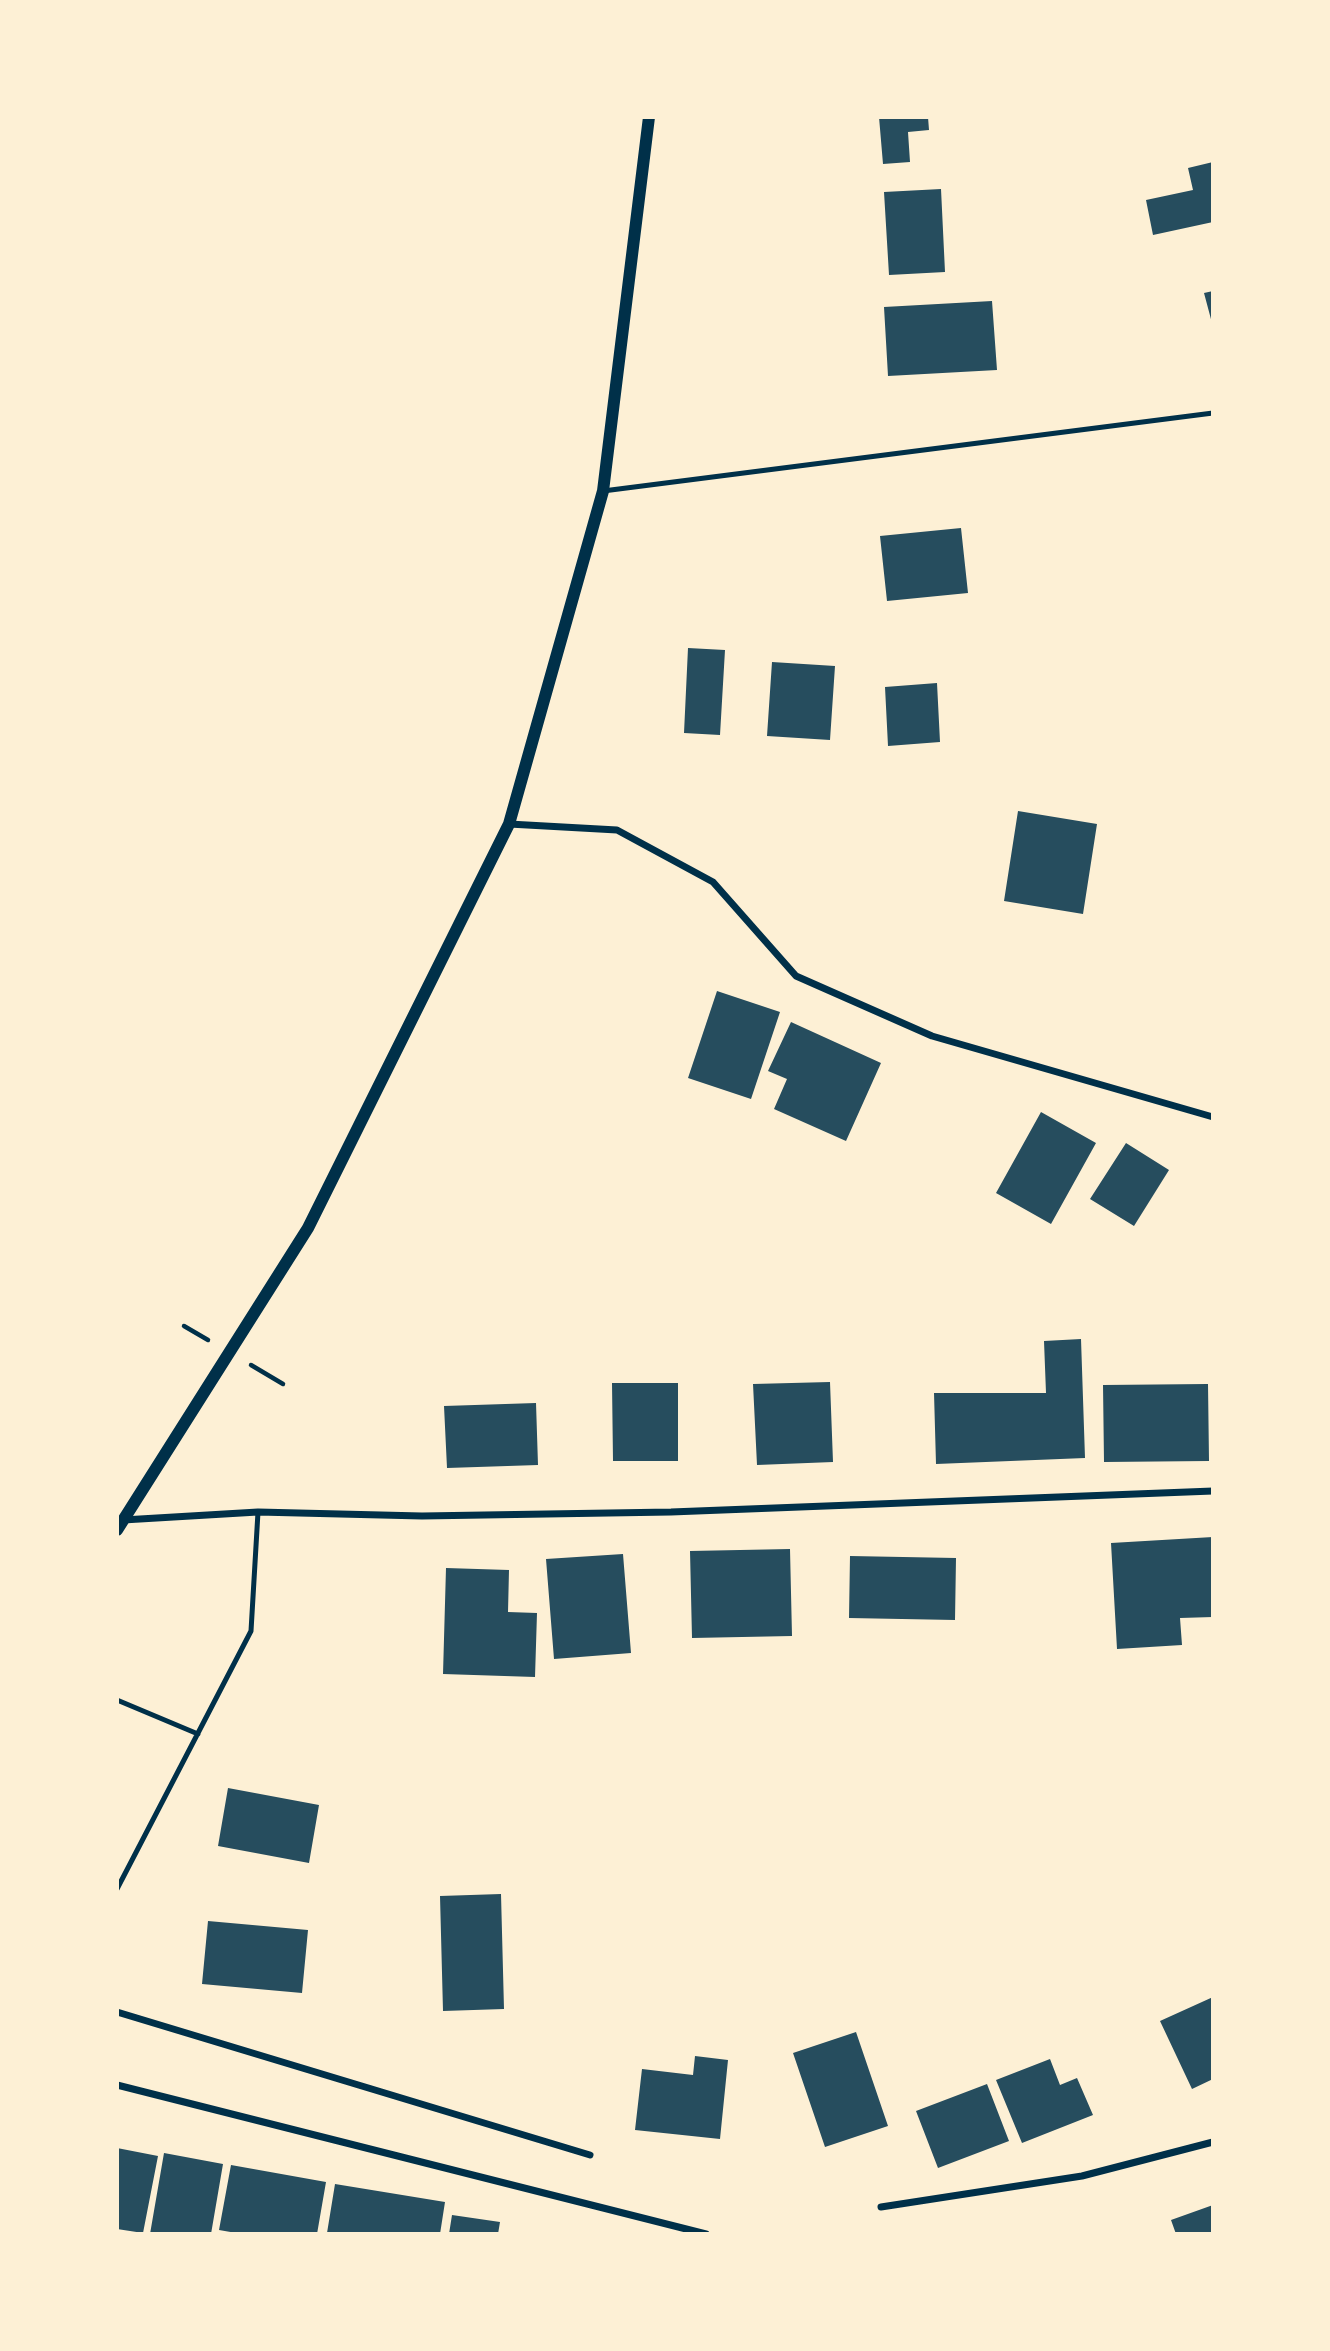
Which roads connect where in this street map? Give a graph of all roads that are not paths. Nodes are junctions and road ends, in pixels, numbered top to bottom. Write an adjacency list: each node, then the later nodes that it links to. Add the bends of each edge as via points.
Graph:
1 (649, 117): 3 (street)
2 (1213, 413): 3 (lane)
3 (603, 491): 4 (street)
4 (509, 824): 5 (street, via 617,830 713,882 796,976 932,1036); 8 (street, via 308,1228)
5 (1213, 1117)
6 (1213, 1491): 7 (street, via 643,1512 422,1516)
7 (258, 1512): 8 (street); 10 (lane, via 251,1631)
8 (120, 1525)
9 (117, 1700): 10 (lane)
10 (198, 1734): 11 (lane)
11 (117, 1889)
12 (117, 2012): 15 (street)
13 (117, 2085): 17 (street)
14 (1213, 2142): 16 (street, via 1082,2176)
15 (590, 2155)
16 (881, 2207)
17 (706, 2234)

